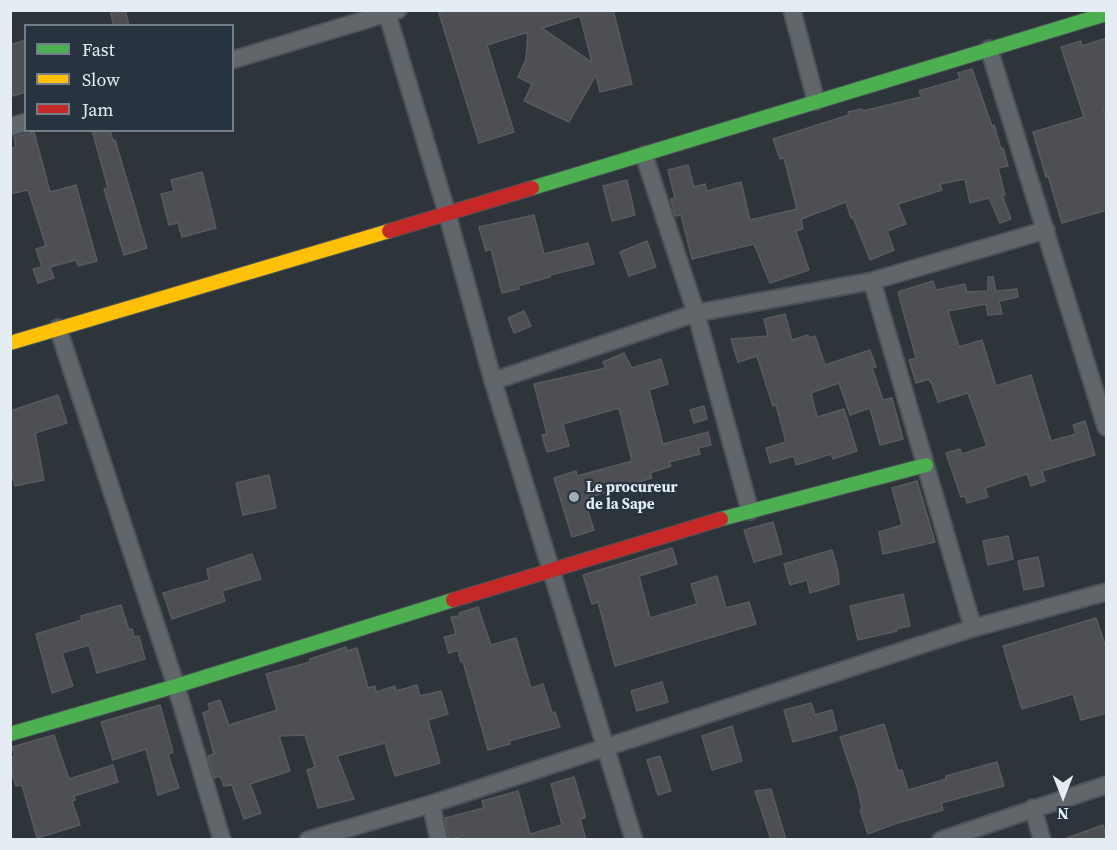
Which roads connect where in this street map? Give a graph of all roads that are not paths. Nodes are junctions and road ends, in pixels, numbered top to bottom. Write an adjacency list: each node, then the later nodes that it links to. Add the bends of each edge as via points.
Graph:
1 (792, 10): 6 (street)
2 (390, 12): 5 (street); 8 (street)
3 (1107, 14): 4 (street)
4 (989, 49): 6 (street); 9 (street)
5 (234, 59)
6 (816, 101): 7 (street)
7 (644, 155): 8 (street); 11 (street)
8 (447, 213): 12 (street); 14 (street)
9 (1046, 230): 10 (street); 15 (street)
10 (872, 281): 11 (street); 16 (street)
11 (696, 313): 14 (street); 17 (street)
12 (58, 328): 13 (street); 21 (street)
13 (10, 342)
14 (493, 381): 18 (street)
15 (1107, 427)
16 (926, 465): 17 (street); 20 (street)
17 (750, 511): 18 (street)
18 (551, 570): 21 (street); 23 (street)
19 (1107, 592): 20 (street)
20 (973, 628): 23 (street)
21 (176, 687): 22 (street); 27 (street)
22 (10, 734)
23 (606, 747): 25 (street); 30 (street)
24 (1107, 785): 26 (street)
25 (431, 804): 28 (street); 29 (street)
26 (1033, 808): 31 (street); 32 (street)
27 (222, 840)
28 (308, 840)
29 (440, 840)
30 (634, 840)
31 (941, 840)
32 (1042, 840)

